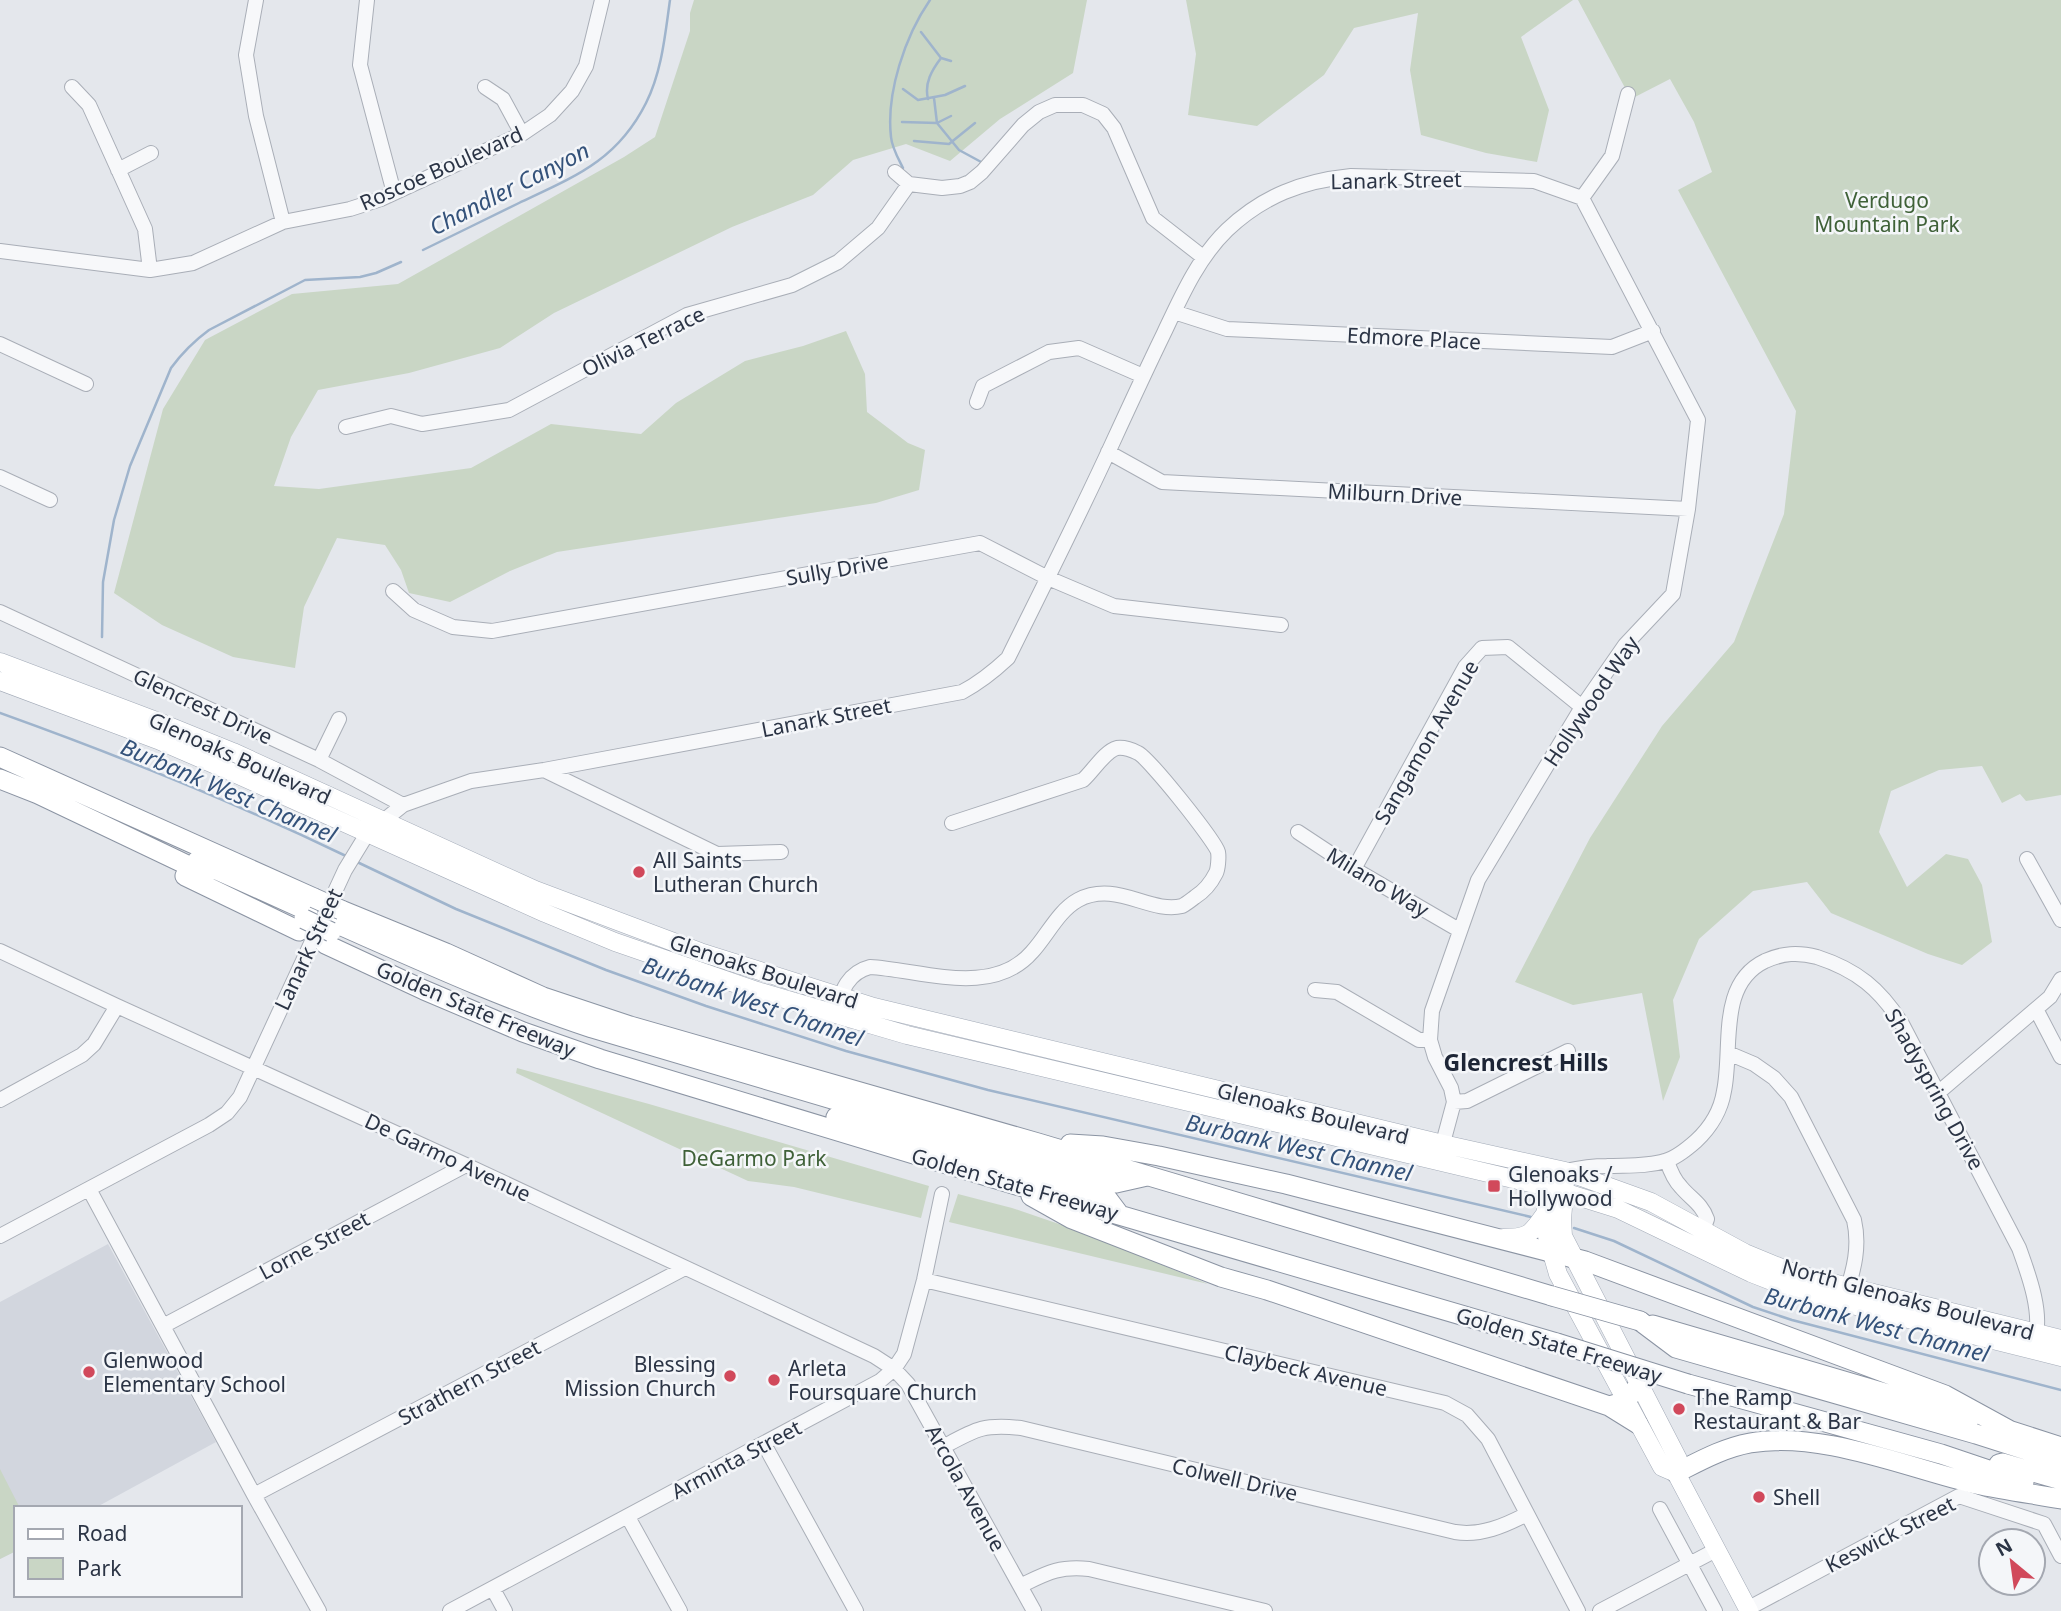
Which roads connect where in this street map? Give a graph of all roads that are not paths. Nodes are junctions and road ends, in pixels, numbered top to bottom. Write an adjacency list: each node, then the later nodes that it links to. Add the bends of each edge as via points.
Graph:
1 (256, 0): 14 (street, via 246,55)
2 (367, 0): 12 (street, via 360,65)
3 (602, 0): 7 (street, Roscoe Boulevard, via 586,66 572,91 550,115)
4 (72, 87): 9 (street, via 89,105)
5 (485, 87): 7 (street, via 503,99)
6 (1628, 94): 13 (street, via 1612,156)
7 (522, 134): 12 (street, Roscoe Boulevard)
8 (152, 153): 9 (street)
9 (118, 170): 17 (street, via 145,229)
10 (894, 172): 11 (street)
11 (909, 184): 16 (street, via 942,188 970,182 1039,112 1055,105 1083,105 1103,114 1114,128 1153,218); 24 (street, Olivia Terrace, via 878,228 838,262 792,285 687,315 509,410 422,424 391,416)
12 (394, 193): 14 (street, Roscoe Boulevard, via 351,209)
13 (1582, 198): 16 (street, Lanark Street, via 1534,181 1330,178 1296,186 1253,208); 19 (street, Hollywood Way)
14 (283, 222): 17 (street, Roscoe Boulevard, via 193,263)
15 (0, 251): 17 (street, Roscoe Boulevard)
16 (1203, 257): 18 (street, Lanark Street)
17 (150, 270)
18 (1174, 312): 19 (street, Edmore Place, via 1227,329 1612,347); 21 (street, Lanark Street)
19 (1653, 331): 28 (street, Hollywood Way, via 1698,420)
20 (0, 344): 22 (street)
21 (1143, 376): 23 (street, via 1079,348 1049,352 983,386); 25 (street, Lanark Street)
22 (86, 383)
23 (977, 402)
24 (346, 427)
25 (1108, 452): 28 (street, Milburn Drive, via 1162,482); 29 (street, Lanark Street)
26 (0, 477): 27 (street)
27 (50, 500)
28 (1688, 509): 35 (street, Hollywood Way, via 1673,594 1625,645)
29 (1048, 578): 30 (street, Sully Drive, via 980,543 492,631 453,626 414,610); 32 (street, Sully Drive, via 1114,606); 40 (street, Lanark Street, via 1008,658 962,692)
30 (393, 591)
31 (0, 612): 38 (street, Glencrest Drive)
32 (1281, 625)
33 (0, 662): 44 (main road, Glenoaks Boulevard, via 233,752)
34 (0, 681): 47 (main road, Glenoaks Boulevard, via 237,774)
35 (1582, 707): 50 (street, Sangamon Avenue, via 1507,647 1482,648 1465,667); 54 (street, Hollywood Way, via 1478,880)
36 (339, 719): 38 (street)
37 (0, 757): 51 (highway, Golden State Freeway)
38 (320, 760): 43 (street, Glencrest Drive)
39 (0, 770): 51 (highway)
40 (544, 770): 43 (street, Lanark Street, via 471,781); 48 (street, via 718,854)
41 (0, 779): 51 (highway)
42 (0, 790): 51 (highway, Golden State Freeway)
43 (403, 805): 44 (street, Lanark Street)
44 (383, 820): 47 (street, Lanark Street); 59 (main road, Glenoaks Boulevard, via 535,890)
45 (952, 823): 59 (street, via 1083,780 1116,748 1127,749 1140,753 1169,785 1218,852 1217,872 1203,892 1183,906 1106,894 1088,896 1070,905 1021,963 989,977 870,967 855,973)
46 (1298, 832): 50 (street, Milano Way)
47 (363, 840): 59 (main road, Glenoaks Boulevard, via 615,942 757,991); 65 (street, Lanark Street)
48 (781, 852)
49 (2027, 859): 52 (street)
50 (1354, 869): 54 (street, Milano Way)
51 (306, 915): 53 (highway, Golden State Freeway, bridge); 53 (highway, Golden State Freeway)
52 (2060, 918)
53 (333, 927): 71 (highway, Golden State Freeway, via 631,1026); 76 (highway, via 592,1028 1116,1183); 77 (highway, Golden State Freeway, via 424,990 523,1032); 82 (highway, via 460,992 579,1039 1104,1194)
54 (1459, 930): 61 (street, Hollywood Way, via 1432,1012)
55 (0, 951): 58 (street, De Garmo Avenue)
56 (2061, 979): 60 (street)
57 (1315, 990): 61 (street, via 1336,992 1419,1040)
58 (117, 1006): 65 (street, De Garmo Avenue); 68 (street, via 82,1055)
59 (837, 1006): 67 (main road, Glenoaks Boulevard); 70 (main road, Glenoaks Boulevard, via 907,1035)
60 (2035, 1009): 64 (street); 66 (street)
61 (1430, 1040): 69 (street, Hollywood Way)
62 (1568, 1051): 69 (street, via 1467,1101)
63 (1728, 1053): 66 (street, Shadyspring Drive, via 1733,999 1743,977 1779,955 1803,953 1829,961 1877,990 1890,1004); 73 (street, Shadyspring Drive, via 1716,1115 1696,1141); 92 (street, via 1754,1064 1791,1097 1854,1220 1857,1249)
64 (2061, 1057)
65 (253, 1068): 74 (street, De Garmo Avenue); 78 (street, Lanark Street, via 227,1113)
66 (1939, 1092): 95 (street, Shadyspring Drive, via 2020,1248 2035,1306)
67 (1232, 1093): 70 (main road); 72 (main road, Glenoaks Boulevard)
68 (0, 1100)
69 (1454, 1102): 72 (street)
70 (1228, 1112): 72 (main road, Glenoaks Boulevard)
71 (1038, 1143): 76 (highway, Golden State Freeway); 86 (highway, via 1103,1146 1159,1156)
72 (1440, 1153): 75 (main road, Glenoaks Boulevard); 79 (main road, Glenoaks Boulevard)
73 (1667, 1161): 75 (street, Shadyspring Drive); 87 (street, via 1681,1188 1704,1209 1707,1219)
74 (466, 1165): 90 (street, De Garmo Avenue); 93 (street, Lorne Street)
75 (1565, 1171): 79 (main road); 87 (main road, North Glenoaks Boulevard, via 1651,1202)
76 (1148, 1175): 96 (highway, Golden State Freeway, bridge, via 1640,1321)
77 (1006, 1182): 82 (highway, Golden State Freeway); 100 (highway, via 1072,1219 1221,1277)
78 (89, 1189): 84 (street, Lanark Street); 93 (street)
79 (1558, 1190): 81 (main road, North Glenoaks Boulevard); 83 (main road); 85 (main road)
80 (943, 1194): 91 (street)
81 (1618, 1209): 85 (main road, via 1581,1210 1573,1215); 87 (main road, North Glenoaks Boulevard)
82 (1119, 1214): 107 (highway, Golden State Freeway, bridge)
83 (1545, 1214): 86 (main road, via 1523,1238); 88 (main road)
84 (0, 1236)
85 (1563, 1236): 89 (main road)
86 (1497, 1238): 88 (highway)
87 (1700, 1238): 92 (main road, North Glenoaks Boulevard, via 1751,1273 1780,1285 1800,1292)
88 (1552, 1253): 89 (highway); 100 (main road)
89 (1575, 1258): 99 (main road); 102 (highway, via 1945,1395)
90 (685, 1268): 98 (street, De Garmo Avenue); 110 (street, Strathern Street)
91 (924, 1280): 98 (street, via 904,1354); 113 (street, Claybeck Avenue, via 1444,1403 1467,1415 1488,1439)
92 (1846, 1295): 95 (main road, North Glenoaks Boulevard)
93 (163, 1325): 110 (street)
94 (2061, 1339): 95 (main road, North Glenoaks Boulevard)
95 (2034, 1341): 97 (main road, North Glenoaks Boulevard)
96 (1689, 1343): 102 (highway, Golden State Freeway); 106 (highway)
97 (2061, 1357)
98 (894, 1369): 103 (street, Arminta Street); 104 (street, Arcola Avenue, via 908,1384)
99 (1640, 1383): 100 (highway); 108 (main road, via 1678,1459)
100 (1617, 1403): 101 (highway)
101 (1638, 1424): 108 (main road, via 1662,1467)
102 (2009, 1430): 105 (highway, Golden State Freeway)
103 (764, 1444): 114 (street, Arminta Street); 125 (street)
104 (943, 1447): 113 (street, Colwell Drive, via 996,1425 1468,1534 1500,1527); 118 (street, Arcola Avenue)
105 (2061, 1447)
106 (2061, 1461)
107 (1984, 1469): 109 (highway, via 2003,1463); 111 (highway, Golden State Freeway)
108 (1676, 1473): 111 (highway, via 1723,1450 1794,1441 1842,1448 1977,1484); 115 (main road)
109 (2061, 1480)
110 (254, 1495): 121 (street)
111 (2061, 1497)
112 (1660, 1509): 117 (street)
113 (1527, 1514): 128 (street, Claybeck Avenue)
114 (628, 1517): 119 (street, Arminta Street); 124 (street)
115 (1716, 1550): 117 (street); 120 (main road)
116 (2061, 1556): 120 (street, Keswick Street, via 2044,1524 1959,1496)
117 (1690, 1564): 129 (street); 130 (street)
118 (1020, 1586): 126 (street, Arcola Avenue); 127 (street, via 1070,1567)
119 (493, 1589): 122 (street, Arminta Street); 123 (street)
120 (1748, 1610)
121 (319, 1611)
122 (450, 1611)
123 (505, 1611)
124 (680, 1611)
125 (856, 1611)
126 (1034, 1611)
127 (1265, 1611)
128 (1578, 1611)
129 (1600, 1611)
130 (1715, 1611)

